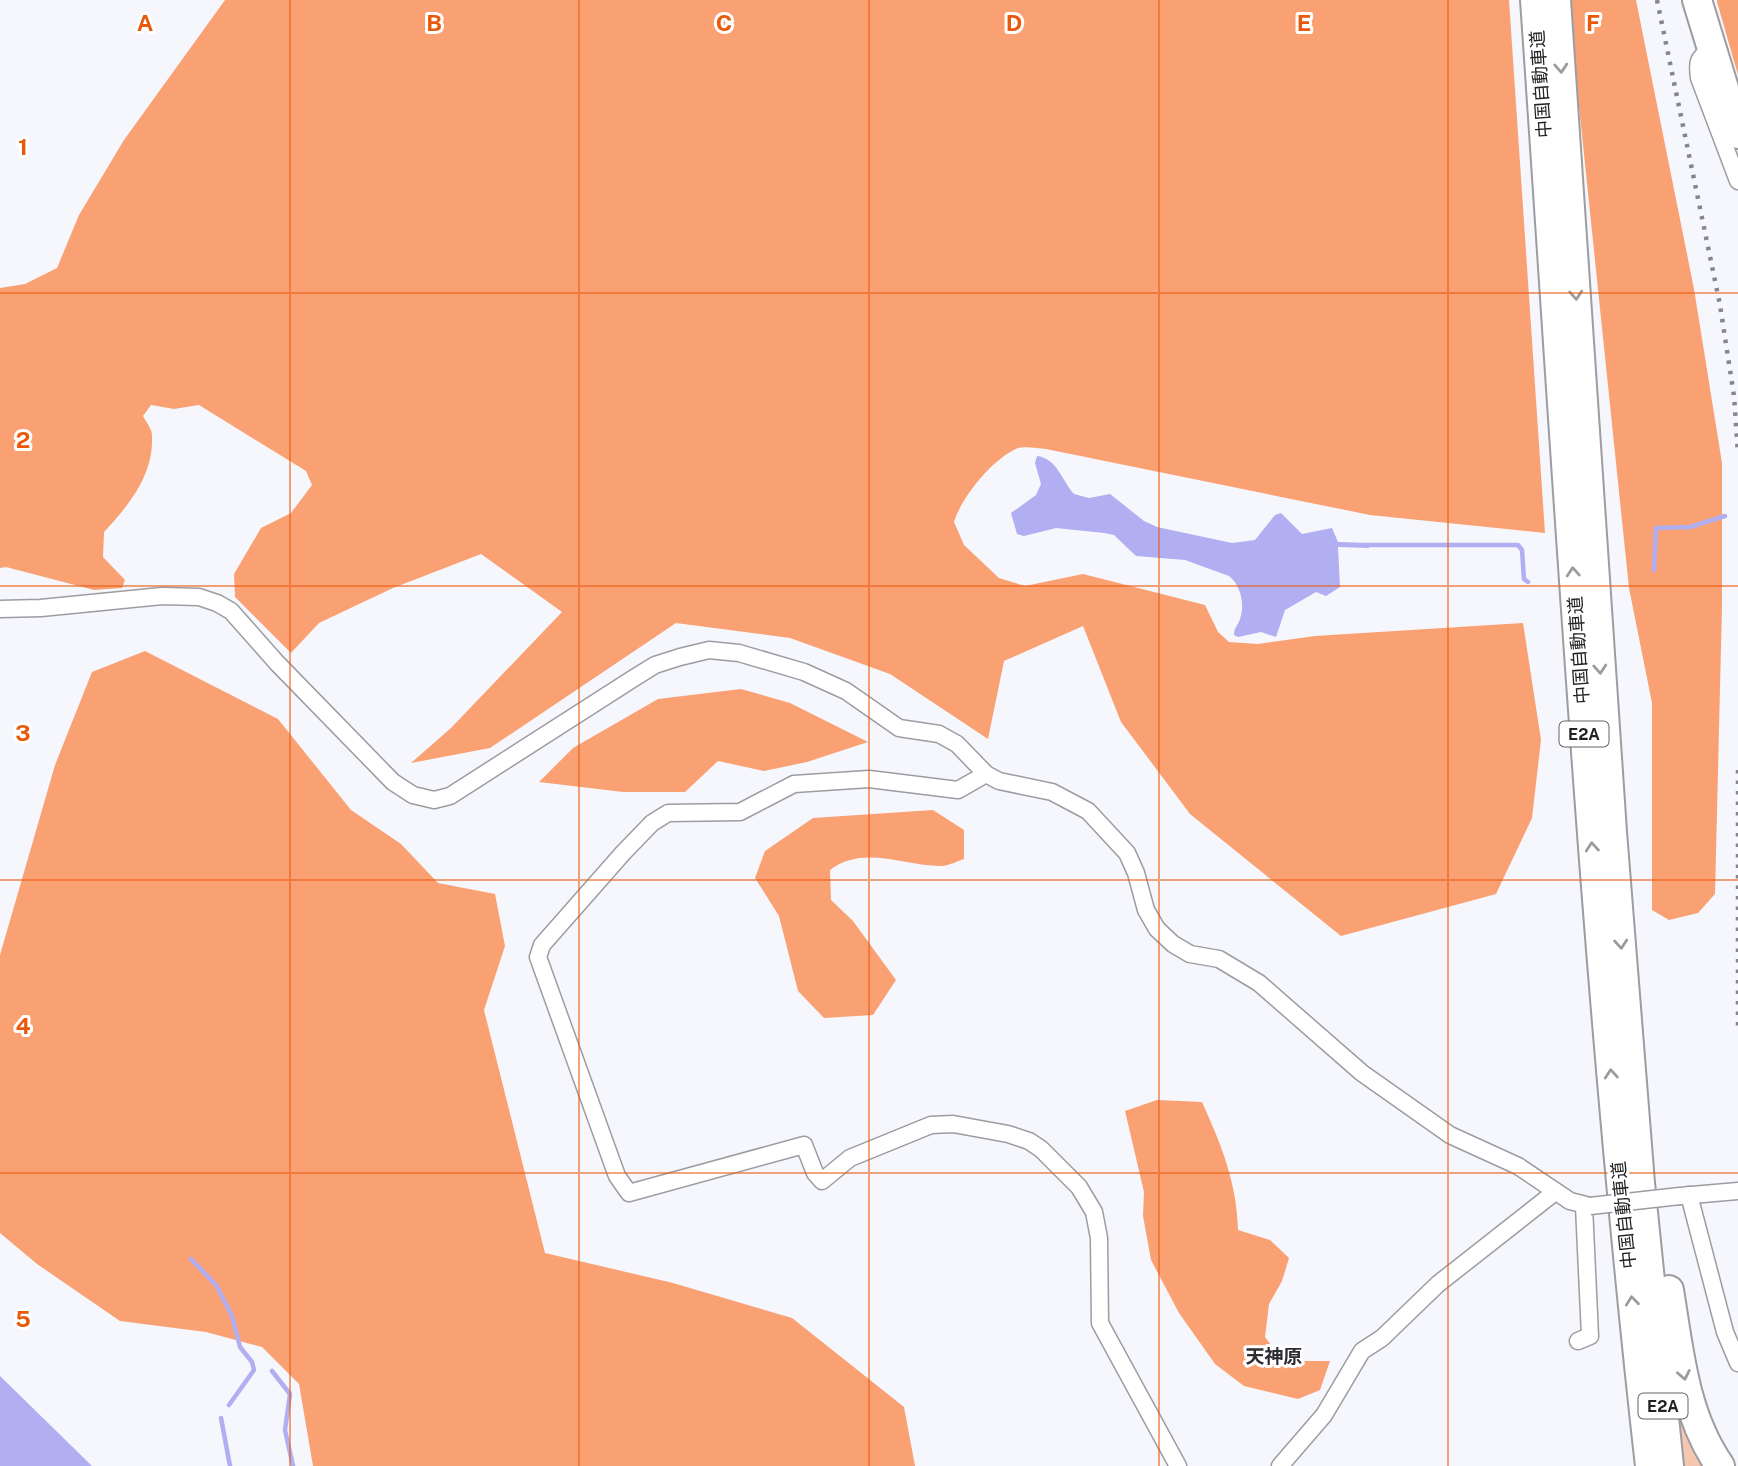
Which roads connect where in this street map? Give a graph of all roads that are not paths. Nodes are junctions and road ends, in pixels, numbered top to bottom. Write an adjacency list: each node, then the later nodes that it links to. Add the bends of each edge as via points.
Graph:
1 (1535, 0): 15 (highway, 中国自動車道 / E2A, one-way to 1, via 1590,817)
2 (1556, 0): 9 (highway, 中国自動車道 / E2A, one-way to 9)
3 (1697, 0): 4 (highway)
4 (1711, 49): 5 (highway); 6 (street, via 1700,56 1699,78)
5 (1738, 134)
6 (1738, 181)
7 (0, 609): 8 (street, via 162,596 199,597 217,603 231,611 393,782 413,795 434,800 469,786 654,665 709,650 774,662 846,691 899,728 939,734 957,744)
8 (986, 774): 11 (street, via 1013,786 1052,792 1088,811 1126,853 1146,910 1173,944 1190,954 1235,966 1410,1110 1450,1135 1518,1166); 17 (street, via 958,790 869,779 794,784 740,812 668,813 623,853 542,945 538,957 617,1176 629,1193 804,1146 822,1181 850,1158 922,1127 940,1124 1008,1134 1041,1149 1079,1187 1094,1212 1099,1238 1100,1323)
9 (1629, 1042): 21 (highway, 中国自動車道 / E2A); 22 (highway, one-way to 22, via 1684,1380 1695,1421)
10 (1738, 1191): 12 (street)
11 (1555, 1192): 13 (street); 18 (street, via 1438,1284 1362,1352 1324,1415)
12 (1684, 1196): 13 (street, bridge); 16 (street)
13 (1587, 1206): 14 (street, via 1590,1336)
14 (1578, 1341)
15 (1637, 1348): 19 (highway); 20 (highway, 中国自動車道 / E2A)
16 (1738, 1363)
17 (1178, 1466)
18 (1280, 1466)
19 (1644, 1466)
20 (1650, 1466)
21 (1670, 1466)
22 (1720, 1466)

